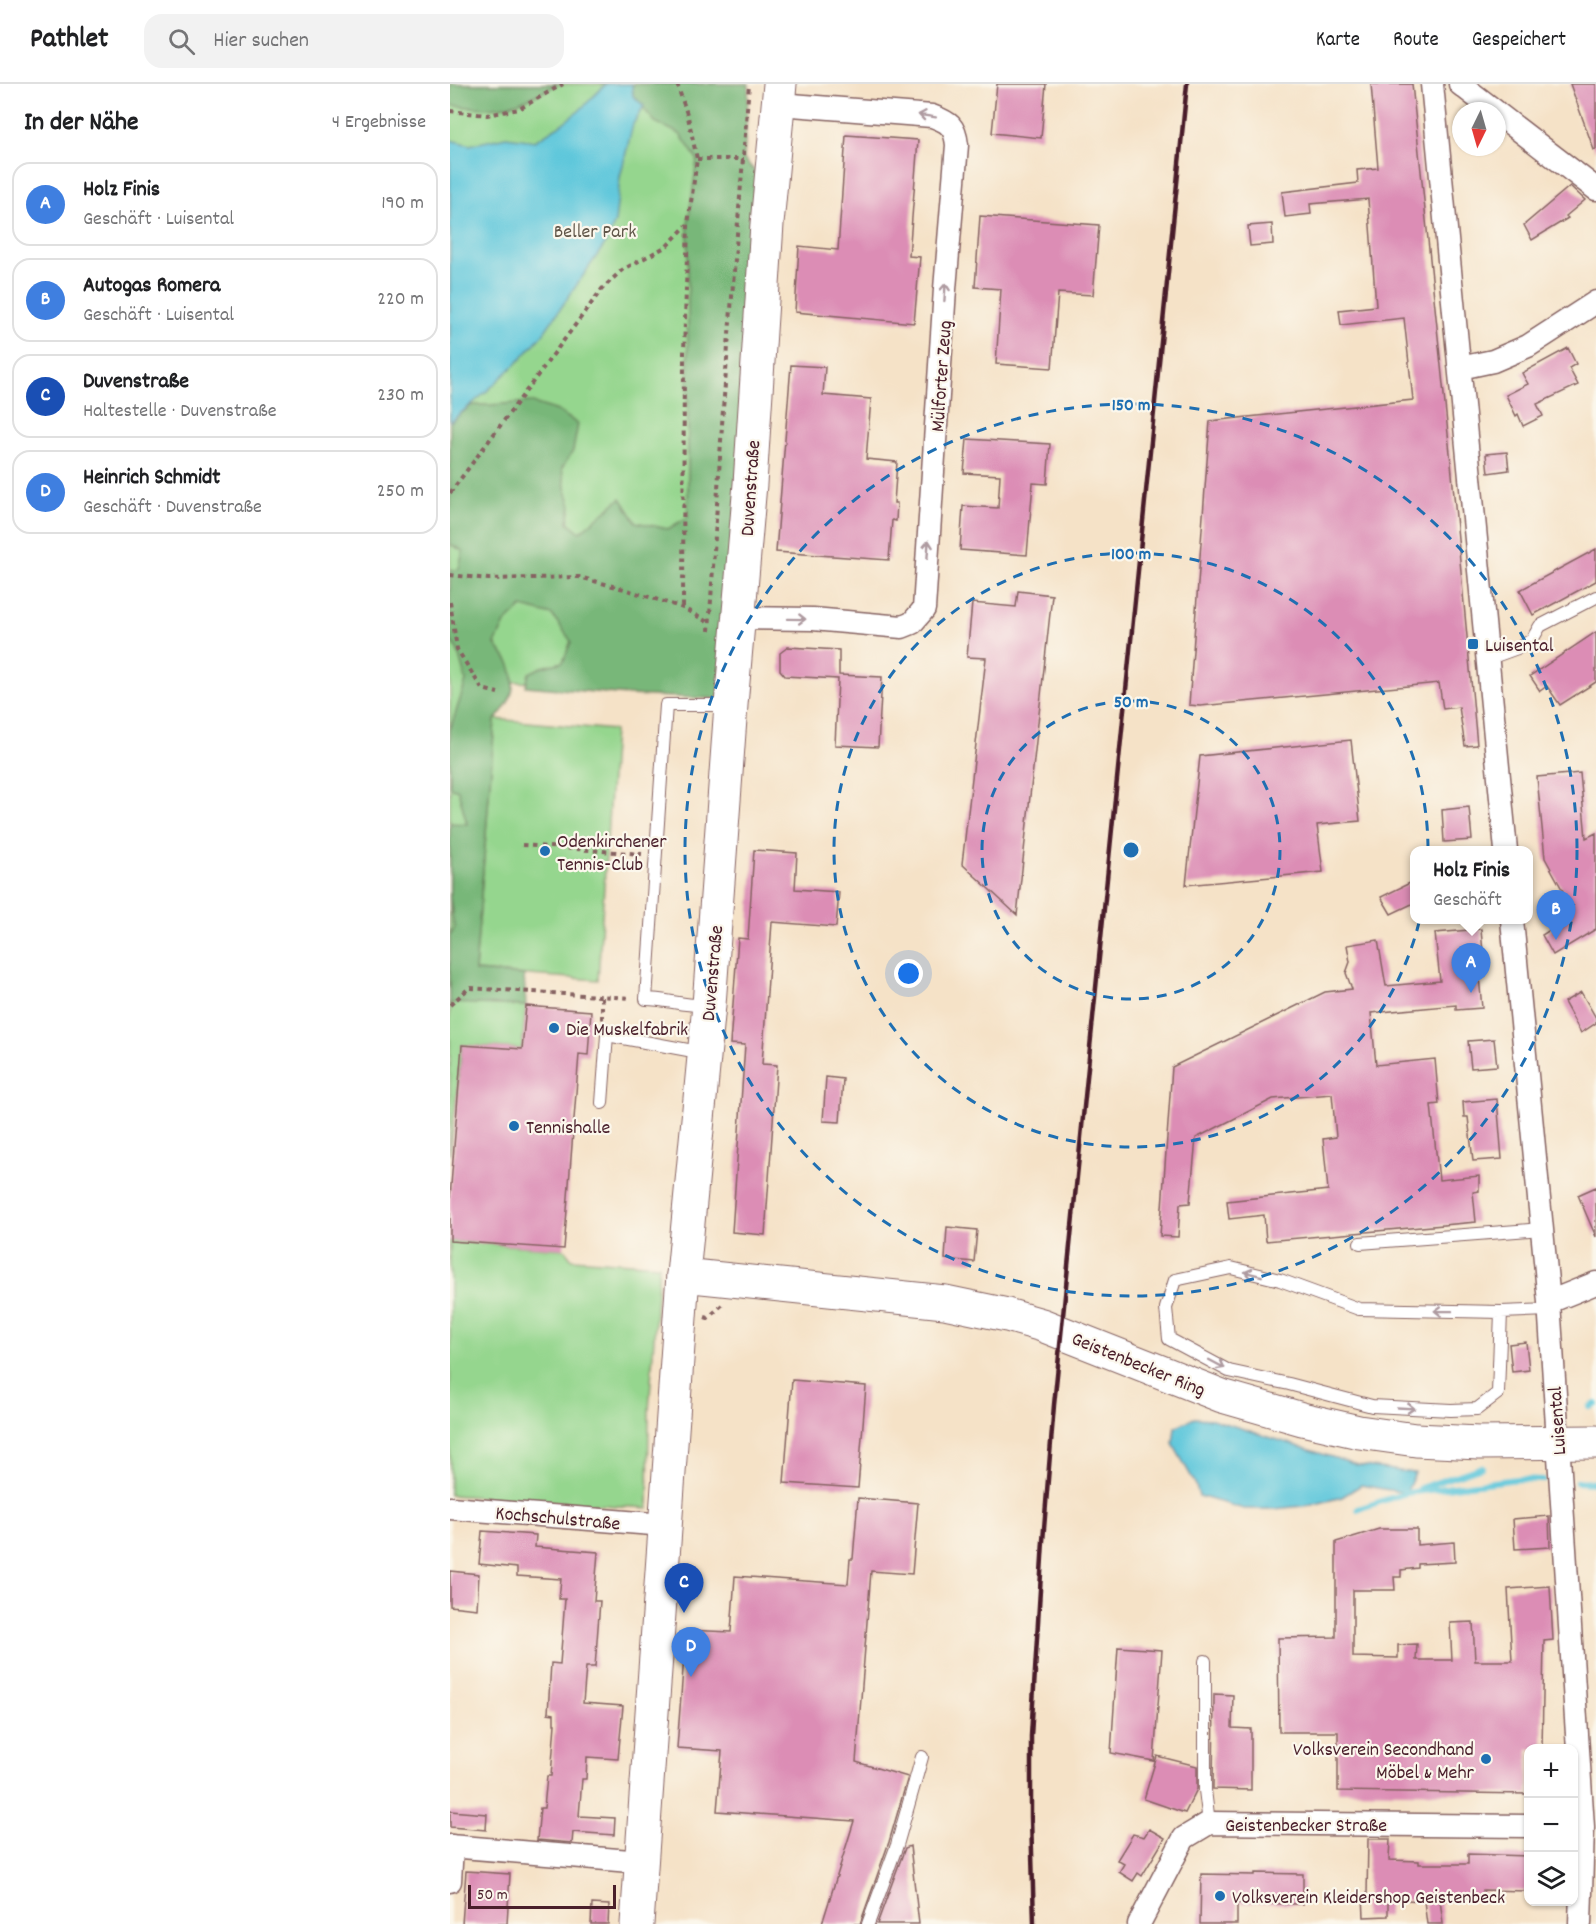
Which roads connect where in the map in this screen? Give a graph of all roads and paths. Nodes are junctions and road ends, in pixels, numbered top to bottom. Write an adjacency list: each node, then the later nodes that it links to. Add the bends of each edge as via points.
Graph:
1 (563, 84): 7 (path, via 519,109 487,115)
2 (677, 84): 9 (path)
3 (1432, 84): 14 (street)
4 (1460, 84): 6 (street)
5 (779, 94): 20 (main road, Duvenstraße); 20 (street, Mülforter Zeug, one-way to 5, via 813,619 902,627 912,623 924,609 956,133 947,121 932,116)
6 (1483, 102)
7 (450, 111)
8 (1506, 120): 11 (street)
9 (697, 159): 10 (path); 12 (path)
10 (744, 159)
11 (1596, 189)
12 (688, 224): 15 (path, via 667,246 622,270 602,289); 19 (path)
13 (1596, 302): 14 (street, via 1528,346 1493,361)
14 (1460, 368): 21 (street)
15 (450, 493)
16 (450, 576): 19 (path, via 579,577)
17 (1596, 597): 21 (lane, via 1540,626 1532,640 1520,647)
18 (450, 602): 22 (path, via 457,649 482,689)
19 (683, 608): 20 (path)
20 (737, 627): 23 (main road, Duvenstraße)
21 (1487, 659): 25 (street)
22 (498, 693)
23 (730, 705): 26 (lane, via 666,705); 31 (main road, Duvenstraße)
24 (522, 845): 26 (path)
25 (1506, 846)
26 (655, 854): 29 (lane)
27 (1512, 924): 35 (street, Luisental)
28 (602, 996): 29 (path); 30 (path, via 469,988); 32 (path)
29 (646, 999): 31 (lane)
30 (450, 1005)
31 (709, 1005): 33 (main road, Duvenstraße)
32 (602, 1029)
33 (705, 1053): 34 (lane, via 607,1035); 37 (main road, Duvenstraße)
34 (602, 1103)
35 (1542, 1229): 36 (lane); 39 (street, Luisental)
36 (1360, 1243)
37 (682, 1275): 42 (main road, Geistenbecker Ring, via 945,1302 1007,1315 1222,1396 1359,1432 1416,1440); 44 (main road, Duvenstraße)
38 (1596, 1283): 39 (street)
39 (1549, 1306): 40 (lane); 42 (street, Luisental)
40 (1501, 1312): 40 (lane, one-way to 40, via 1359,1309 1280,1280 1231,1268 1175,1280 1166,1308 1169,1339 1229,1371 1372,1406 1451,1410 1476,1409 1498,1393)
41 (1596, 1442): 42 (main road, Geistenbecker Ring)
42 (1558, 1443): 49 (street, Luisental)
43 (450, 1508): 44 (street, Kochschulstraße)
44 (665, 1525): 51 (main road, Duvenstraße)
45 (1205, 1661): 47 (lane, via 1205,1790)
46 (922, 1757): 54 (lane, via 897,1845)
47 (1209, 1823): 48 (street, Geistenbecker Straße); 55 (street, Geistenbecker Straße, via 1184,1838)
48 (1524, 1826)
49 (1584, 1827): 56 (street, Luisental)
50 (451, 1846): 51 (street); 52 (street)
51 (642, 1862): 53 (main road, Duvenstraße)
52 (450, 1881)
53 (637, 1924)
54 (868, 1924)
55 (1139, 1924)
56 (1580, 1924)

